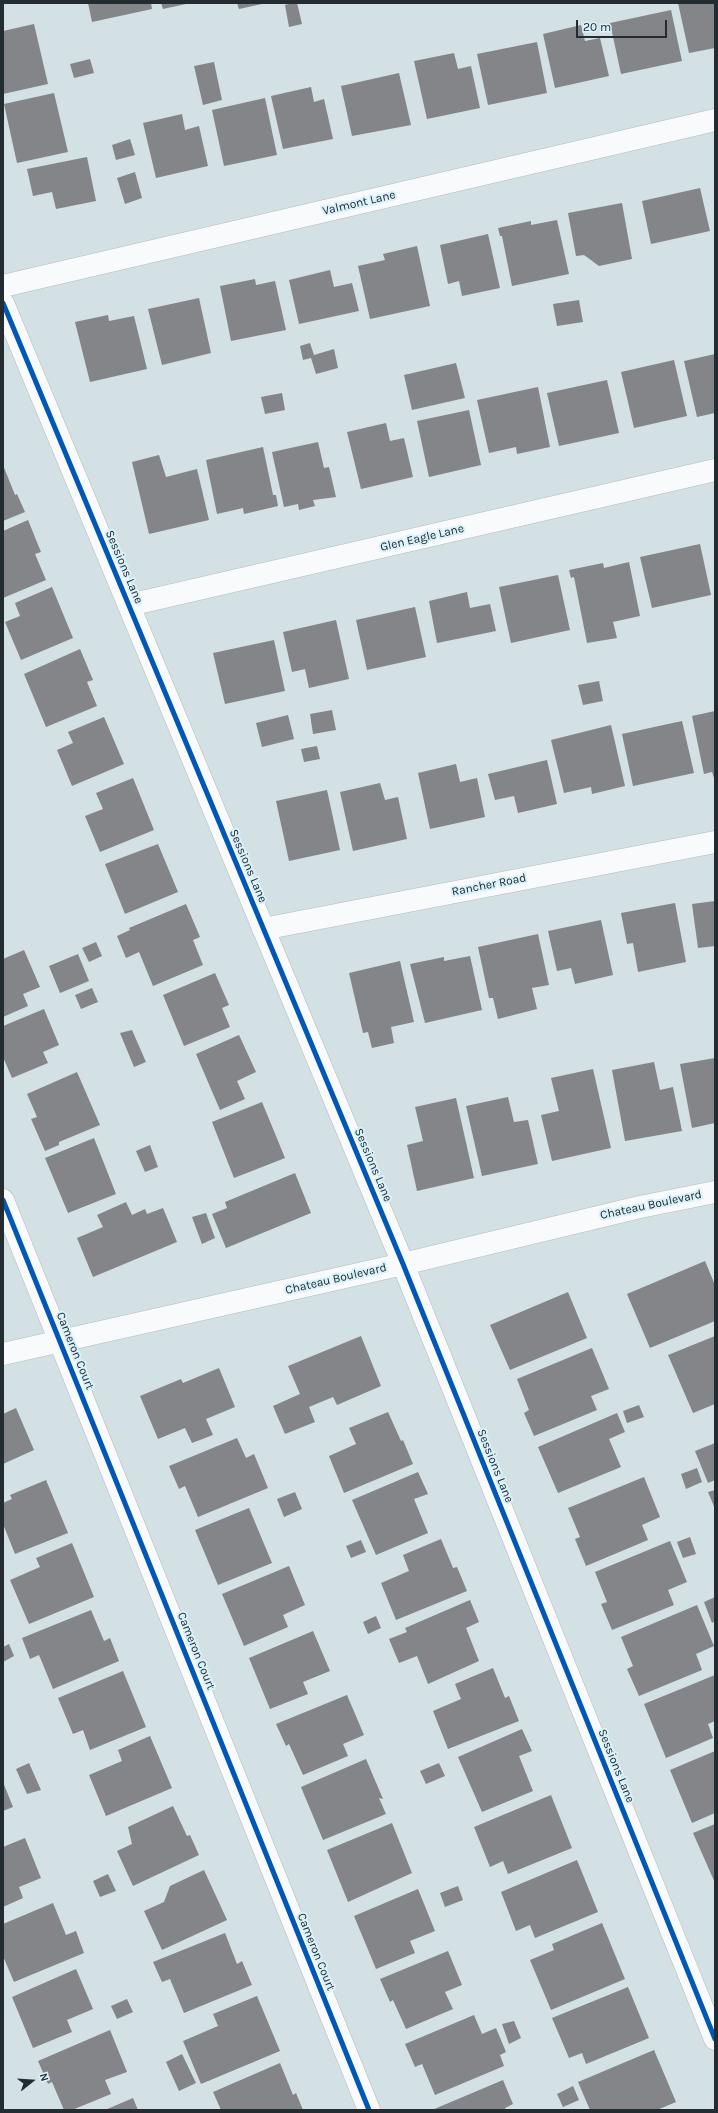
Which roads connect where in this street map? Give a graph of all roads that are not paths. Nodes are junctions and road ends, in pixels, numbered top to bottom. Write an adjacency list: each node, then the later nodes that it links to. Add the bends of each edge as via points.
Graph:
1 (715, 120): 2 (street, Valmont Lane)
2 (3, 286)
3 (3, 303): 5 (street, Sessions Lane)
4 (715, 470): 5 (street, Glen Eagle Lane)
5 (129, 605): 7 (street, Sessions Lane)
6 (715, 842): 7 (street, Rancher Road)
7 (263, 929): 10 (street, Sessions Lane)
8 (715, 1192): 10 (street, Chateau Boulevard, via 640,1207)
9 (3, 1200): 11 (street, Cameron Court)
10 (403, 1264): 11 (street, Chateau Boulevard); 13 (street, Sessions Lane)
11 (60, 1341): 12 (street, Chateau Boulevard); 14 (street, Cameron Court)
12 (3, 1354)
13 (715, 2039)
14 (369, 2110)

